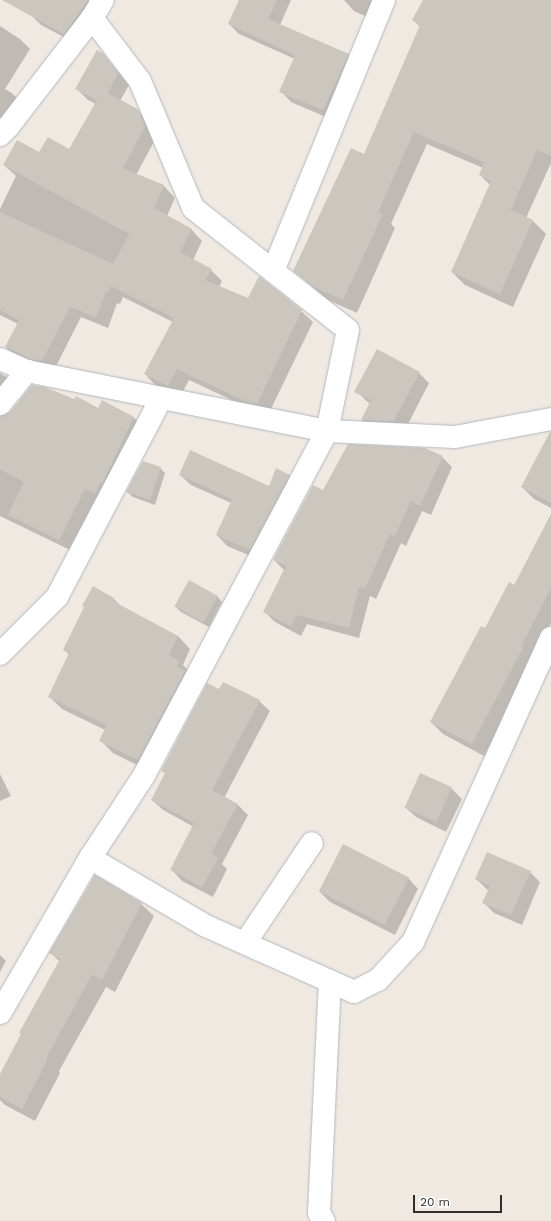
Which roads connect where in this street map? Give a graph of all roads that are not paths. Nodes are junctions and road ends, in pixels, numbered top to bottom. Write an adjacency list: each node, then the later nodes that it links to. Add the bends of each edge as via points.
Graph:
1 (384, 0): 4 (street)
2 (98, 9): 3 (street); 4 (street, via 140,82 193,208)
3 (0, 135)
4 (273, 271): 10 (street, via 348,330)
5 (0, 359): 6 (street)
6 (27, 371): 7 (street); 8 (street)
7 (161, 399): 10 (street); 12 (street, via 57,597)
8 (0, 404)
9 (551, 419): 10 (street, via 455,437)
10 (327, 431): 14 (street, via 145,774)
11 (551, 638): 16 (street, via 413,942 378,980 354,992)
12 (0, 654)
13 (312, 843): 15 (street)
14 (90, 858): 15 (street, via 206,926); 17 (street)
15 (245, 943): 16 (street)
16 (330, 981): 18 (street, via 319,1213)
17 (0, 1013)
18 (324, 1221)

